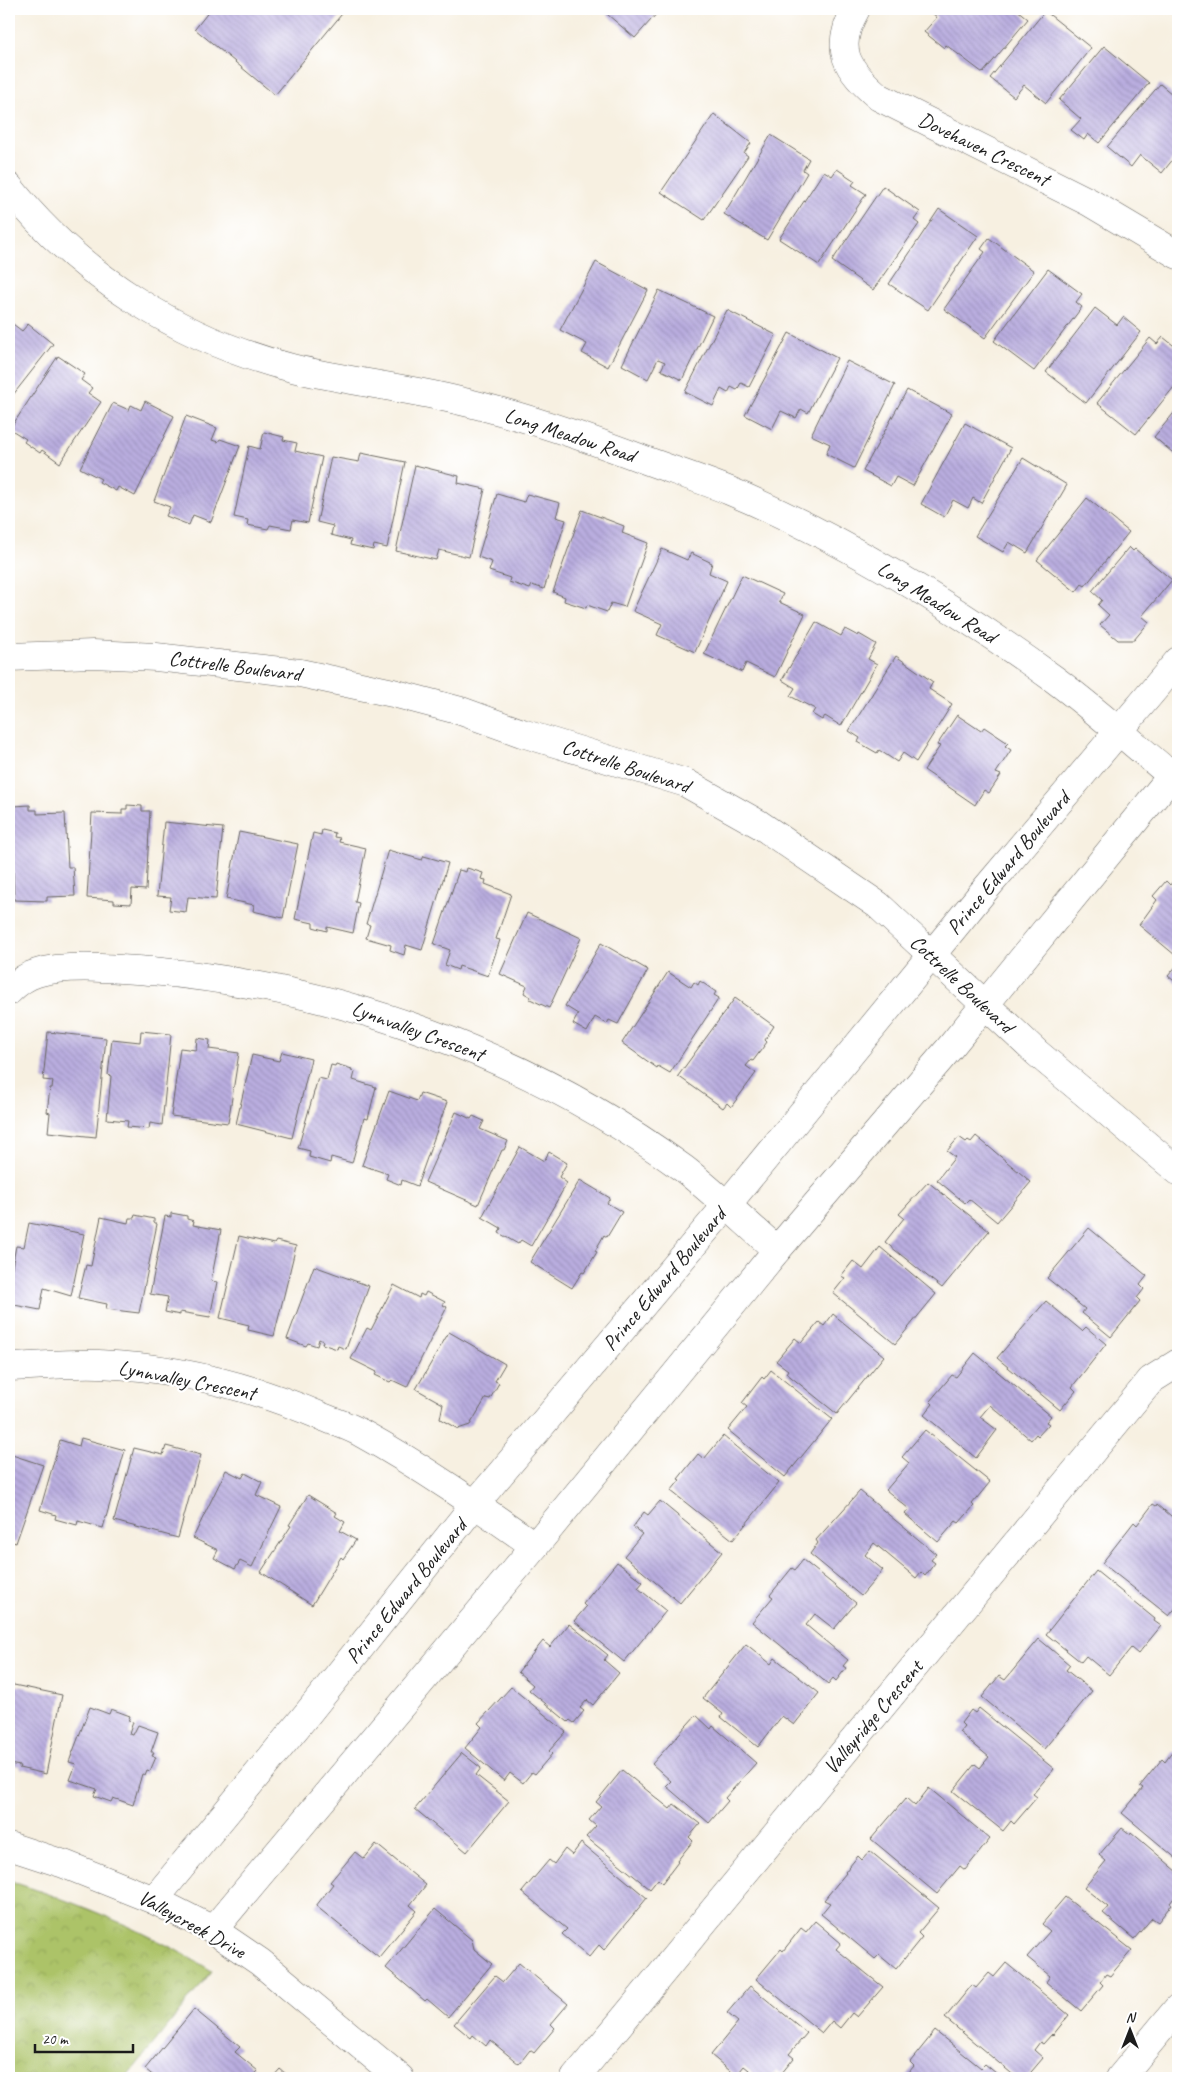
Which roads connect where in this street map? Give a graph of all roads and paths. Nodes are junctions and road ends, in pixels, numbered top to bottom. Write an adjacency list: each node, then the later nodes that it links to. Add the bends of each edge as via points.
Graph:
1 (856, 9): 3 (street, Dovehaven Crescent, via 848,22 844,41 847,61 859,80 878,97 1081,198)
2 (9, 187): 6 (street, Long Meadow Road, via 58,242 122,291 163,317 243,352 289,367 445,397 504,412 569,431 730,491 812,530 932,597 1054,679)
3 (1178, 255)
4 (9, 657): 8 (street, Cottrelle Boulevard, via 93,654 156,657 300,673 461,712 686,783 759,824 834,874 878,905)
5 (1178, 661): 6 (street, Prince Edward Boulevard)
6 (1119, 732): 7 (street, Long Meadow Road); 8 (street, Prince Edward Boulevard)
7 (1176, 775): 10 (street)
8 (932, 955): 10 (street, Cottrelle Boulevard); 12 (street, Prince Edward Boulevard)
9 (9, 991): 12 (street, Lynnvalley Crescent, via 19,981 37,972 104,969 195,975 344,1004 458,1043 552,1088 612,1122 684,1170)
10 (984, 1005): 11 (street, Cottrelle Boulevard, via 1036,1053); 13 (street)
11 (1178, 1171)
12 (726, 1206): 13 (street, Lynnvalley Crescent); 16 (street, Prince Edward Boulevard)
13 (777, 1250): 17 (street)
14 (1178, 1363): 23 (street, Valleyridge Crescent, via 1151,1380)
15 (9, 1367): 16 (street, Lynnvalley Crescent, via 100,1364 153,1370 253,1390 359,1432)
16 (475, 1504): 17 (street, Lynnvalley Crescent); 19 (street, Prince Edward Boulevard)
17 (535, 1546): 20 (street)
18 (9, 1846): 19 (street, Valleycreek Drive)
19 (154, 1900): 20 (street, Valleycreek Drive)
20 (213, 1930): 22 (street, Valleycreek Drive, via 260,1962)
21 (1178, 2008): 24 (street)
22 (400, 2078)
23 (575, 2078)
24 (1120, 2078)

